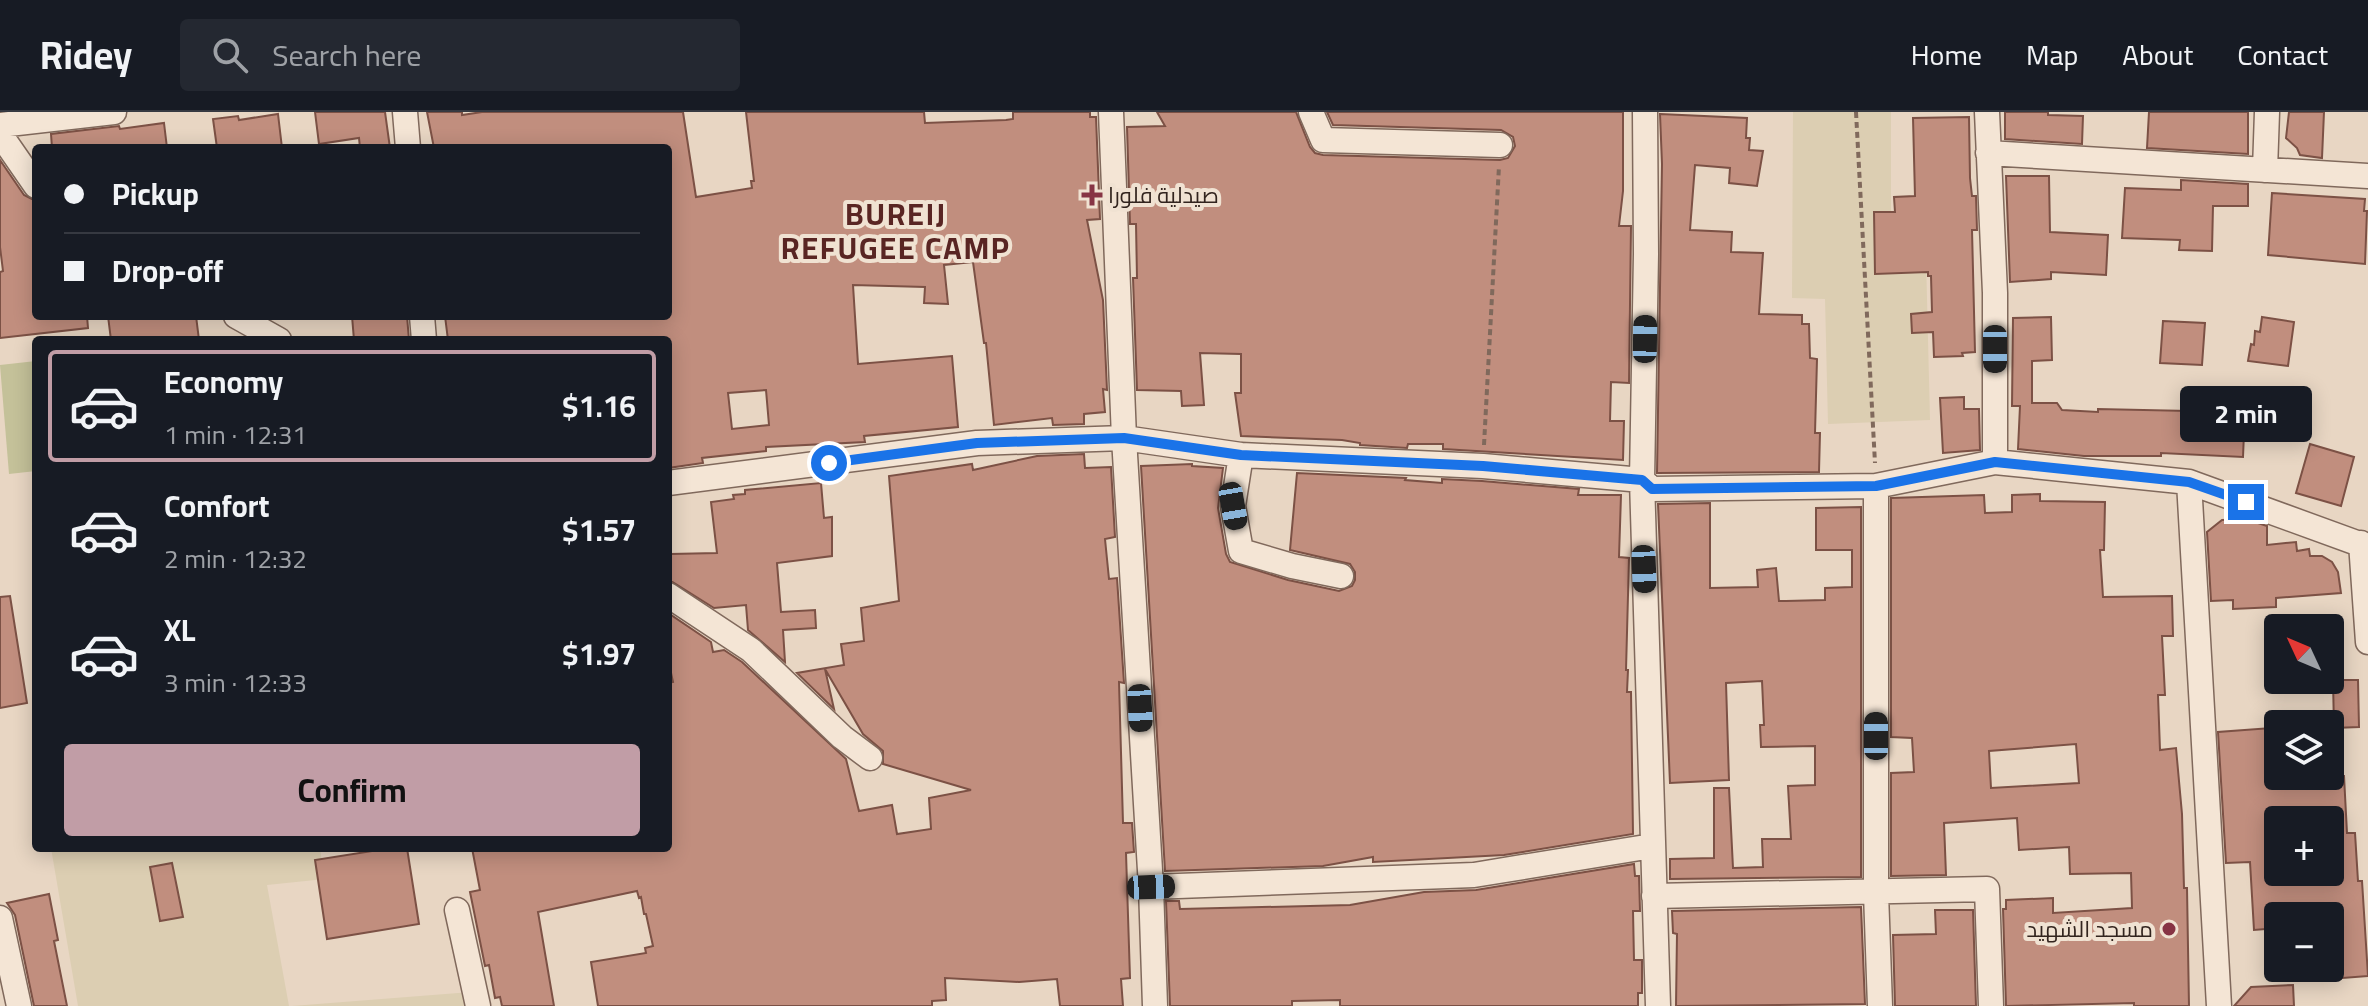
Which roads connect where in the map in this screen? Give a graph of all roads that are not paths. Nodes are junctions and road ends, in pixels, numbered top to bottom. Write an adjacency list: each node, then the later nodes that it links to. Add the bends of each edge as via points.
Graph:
1 (114, 112): 8 (street)
2 (405, 112): 10 (street)
3 (1111, 112): 18 (street)
4 (1311, 112): 11 (street, via 1323,140)
5 (1645, 112): 21 (street)
6 (1987, 112): 12 (street)
7 (2267, 112): 13 (street)
8 (0, 125)
9 (0, 134): 15 (street)
10 (408, 144)
11 (1500, 145)
12 (1988, 153): 13 (street); 20 (street)
13 (2265, 170): 14 (street)
14 (2368, 176)
15 (32, 180)
16 (243, 320): 17 (street)
17 (272, 336)
18 (1124, 438): 19 (street); 22 (street, via 977,443); 31 (street)
19 (1241, 455): 21 (street, via 1483,466); 26 (street, via 1233,506 1241,551)
20 (1995, 462): 23 (street); 24 (street)
21 (1642, 480): 24 (street, via 1652,489); 30 (street)
22 (672, 482)
23 (2189, 482): 25 (street); 42 (street)
24 (1876, 486): 32 (street)
25 (2364, 545): 28 (street)
26 (1341, 576)
27 (672, 598): 29 (street, via 751,650)
28 (2368, 642)
29 (870, 758)
30 (1652, 846): 31 (street, via 1474,875); 33 (street)
31 (1151, 887): 38 (street)
32 (1876, 893): 33 (street); 40 (street); 41 (street, via 1987,889)
33 (1654, 896): 39 (street)
34 (457, 910): 37 (street)
35 (0, 918): 36 (street)
36 (19, 1006)
37 (478, 1006)
38 (1155, 1006)
39 (1658, 1006)
40 (1880, 1006)
41 (1991, 1006)
42 (2219, 1006)

